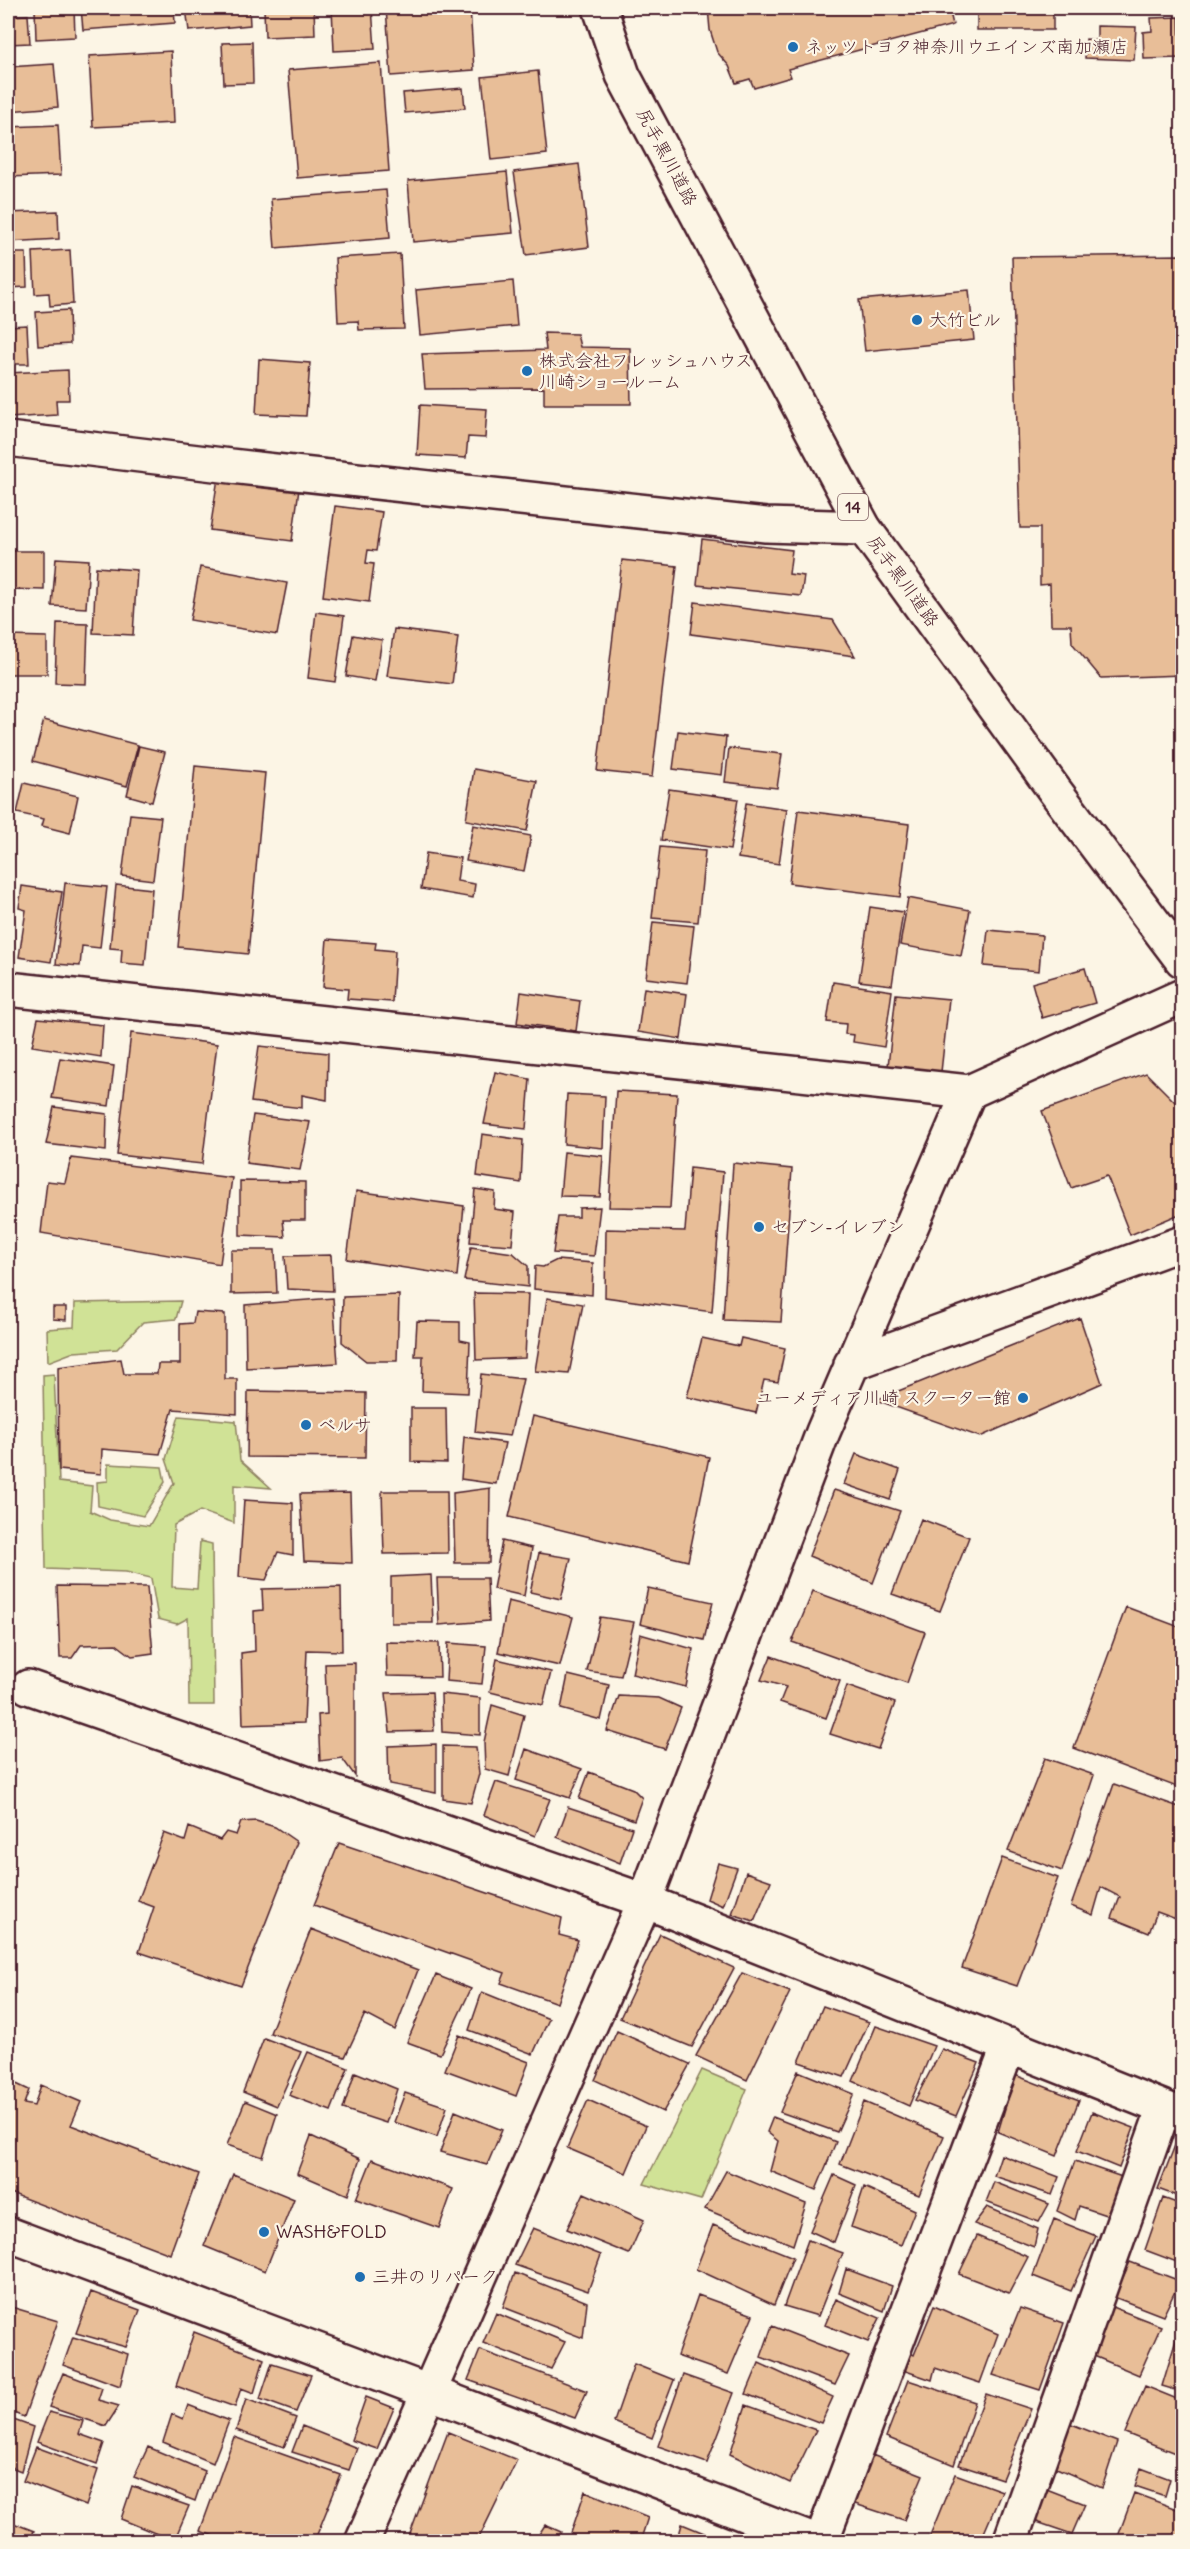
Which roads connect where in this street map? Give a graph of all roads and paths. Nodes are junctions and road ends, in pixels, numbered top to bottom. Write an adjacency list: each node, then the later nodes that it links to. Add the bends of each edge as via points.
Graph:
1 (600, 8): 3 (street, 尻手黒川道路 / 14, via 623,75)
2 (8, 439): 3 (street, via 754,524)
3 (864, 528): 4 (street, 尻手黒川道路 / 14)
4 (1182, 960)
5 (8, 989): 7 (street)
6 (1182, 996): 7 (street)
7 (969, 1092): 9 (street)
8 (1182, 1243): 9 (street)
9 (851, 1364): 11 (street)
10 (28, 1687): 11 (street)
11 (645, 1901): 12 (street); 15 (street)
12 (1009, 2045): 13 (street); 17 (street)
13 (1173, 2111): 18 (street)
14 (8, 2234): 15 (street)
15 (429, 2392): 16 (street); 17 (street)
16 (363, 2541)
17 (819, 2541)
18 (1010, 2541)

